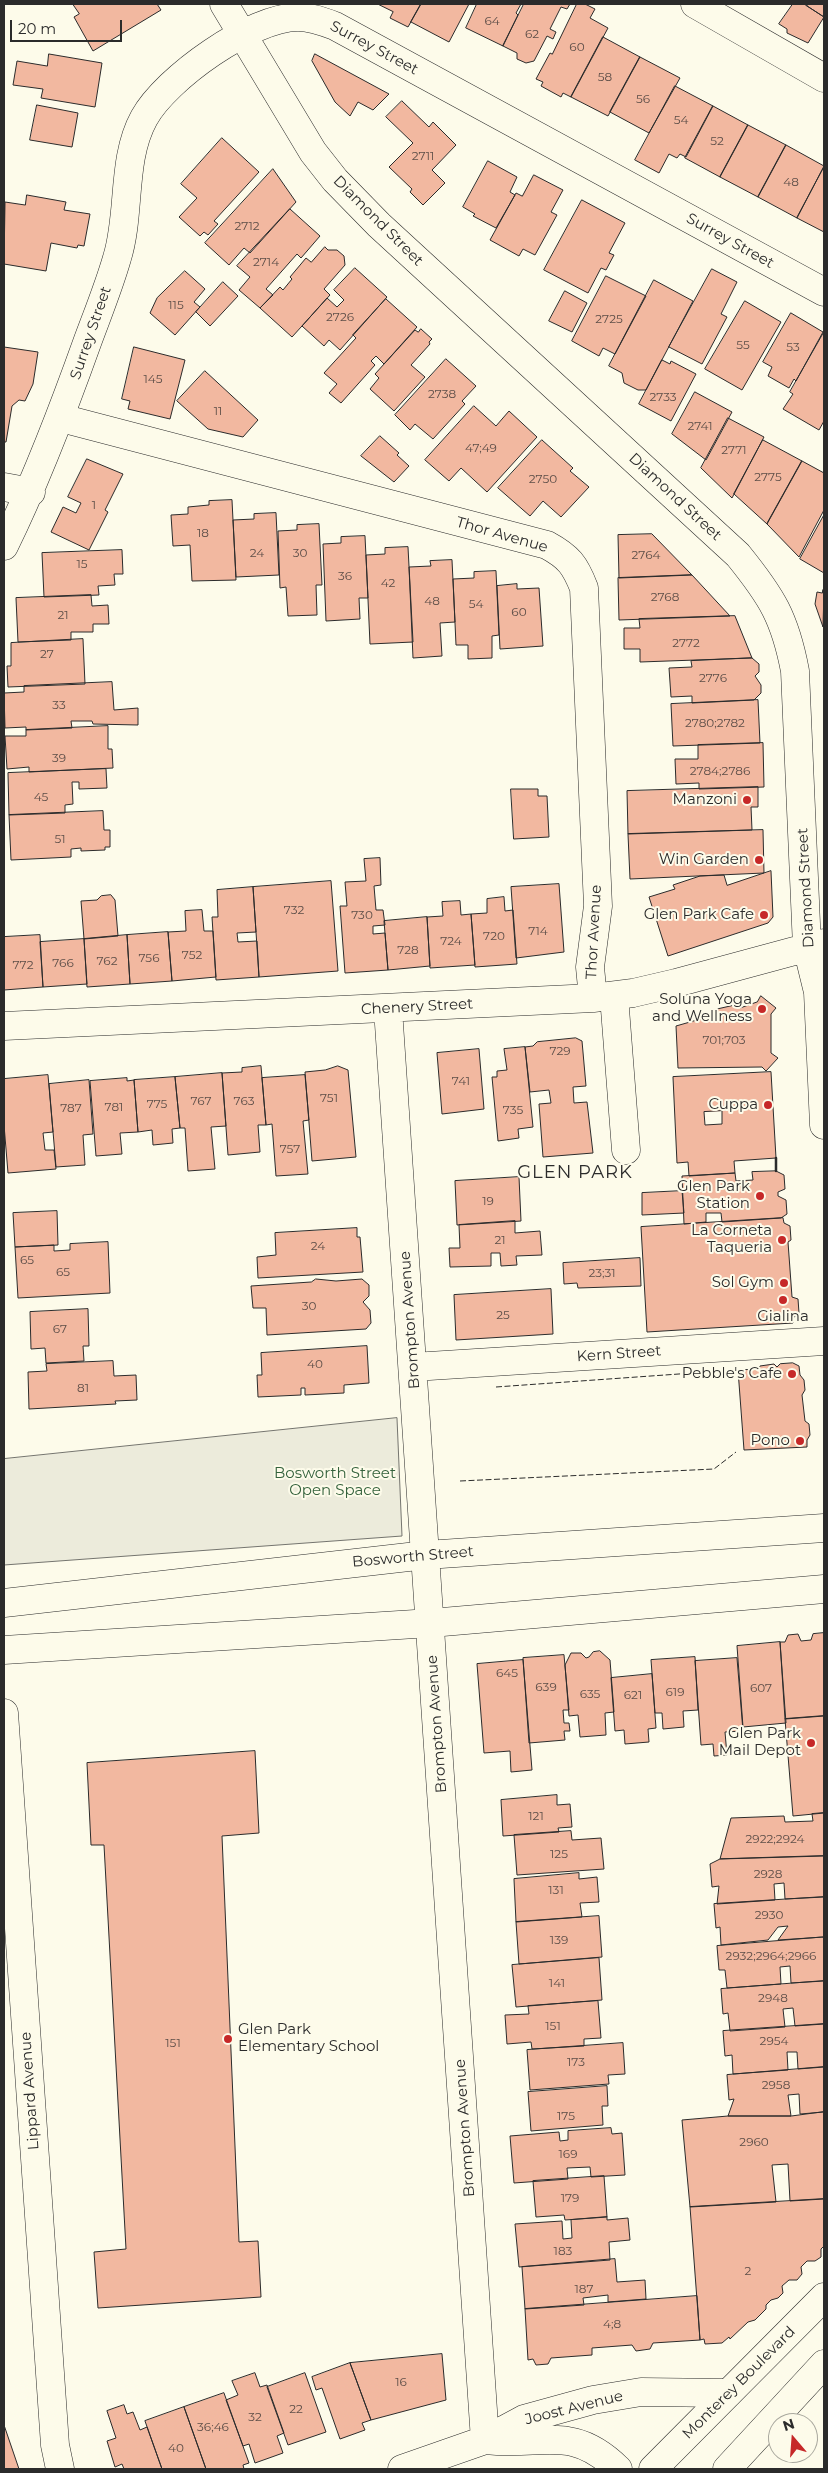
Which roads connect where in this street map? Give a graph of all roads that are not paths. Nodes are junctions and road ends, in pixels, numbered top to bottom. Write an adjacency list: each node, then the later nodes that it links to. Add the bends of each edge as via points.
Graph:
1 (224, 4): 3 (street, Diamond Street)
2 (696, 4): 4 (street)
3 (243, 36): 5 (street, Surrey Street, via 278,20 297,17 335,26); 6 (street, Surrey Street, via 194,64 173,81 144,118 135,138 118,256); 10 (street, Diamond Street, via 313,152 335,180 386,232 738,555 779,613 795,671)
4 (824, 78)
5 (824, 292)
6 (60, 418): 8 (street, Surrey Street); 11 (street, Thor Avenue, via 537,543 565,555 576,569 584,588 598,906 590,967)
7 (4, 487): 8 (street)
8 (31, 492): 9 (street)
9 (4, 546)
10 (816, 945): 11 (street, Chenery Street, via 676,983); 14 (street, Diamond Street)
11 (603, 997): 12 (street, Chenery Street); 15 (street, Thor Avenue)
12 (388, 1009): 13 (street, Chenery Street); 17 (street, Brompton Avenue)
13 (4, 1026)
14 (824, 1108)
15 (626, 1150)
16 (824, 1341): 17 (street, Kern Street)
17 (413, 1367): 19 (street, Brompton Avenue)
18 (824, 1528): 19 (street, Bosworth Street)
19 (426, 1555): 21 (street, Bosworth Street); 22 (street, Brompton Avenue)
20 (824, 1590): 22 (street)
21 (4, 1603)
22 (430, 1623): 23 (street); 31 (street, Brompton Avenue)
23 (4, 1650)
24 (4, 1713): 32 (street, Lippard Avenue)
25 (824, 2297): 28 (street, Monterey Boulevard)
26 (824, 2364): 36 (street)
27 (824, 2392): 29 (street)
28 (728, 2393): 31 (street, Joost Avenue, via 641,2392 592,2400 524,2419); 35 (street, Monterey Boulevard)
29 (798, 2413)
30 (768, 2436): 36 (street)
31 (485, 2440): 33 (street, Joost Avenue); 34 (street, Joost Avenue, via 506,2442 560,2438 575,2441)
32 (60, 2469)
33 (402, 2469)
34 (618, 2469)
35 (653, 2469)
36 (727, 2469)

